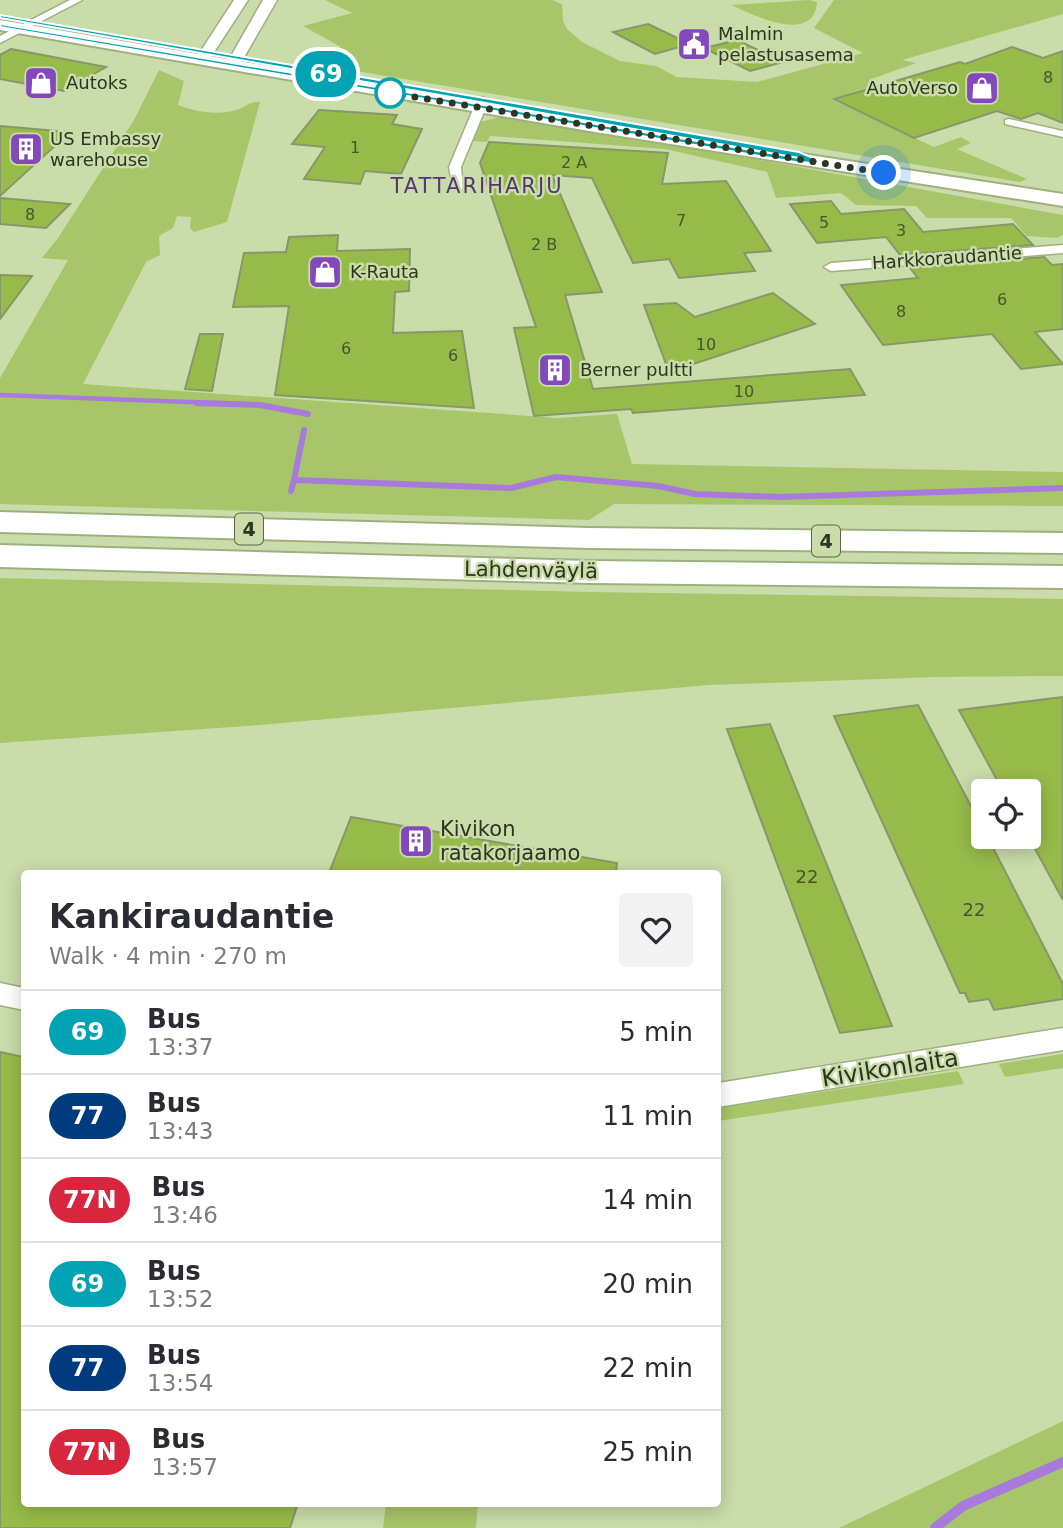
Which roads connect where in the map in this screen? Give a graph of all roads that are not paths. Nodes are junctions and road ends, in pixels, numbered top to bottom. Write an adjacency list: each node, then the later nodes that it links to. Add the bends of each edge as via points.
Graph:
1 (77, 0): 6 (street)
2 (241, 0): 8 (main road)
3 (270, 0): 9 (main road)
4 (0, 17): 6 (main road)
5 (0, 25): 6 (main road)
6 (30, 25): 7 (street); 8 (main road)
7 (0, 40)
8 (204, 57): 9 (main road)
9 (234, 62): 10 (main road)
10 (481, 104): 13 (main road); 14 (street, via 456,167)
11 (1009, 122): 12 (street)
12 (1063, 134)
13 (930, 180): 15 (main road); 16 (main road)
14 (457, 187)
15 (1063, 200)
16 (1063, 208)
17 (1063, 249): 18 (street, Harkkoraudantie)
18 (831, 267)
19 (0, 522): 20 (highway, Lahdenväylä / 4, via 589,538)
20 (1063, 542)
21 (0, 556): 22 (highway, Lahdenväylä / 4, via 590,572)
22 (1063, 577)
23 (0, 994): 24 (street)
24 (21, 998)
25 (1063, 1039): 26 (street, Kivikonlaita)
26 (721, 1095)

